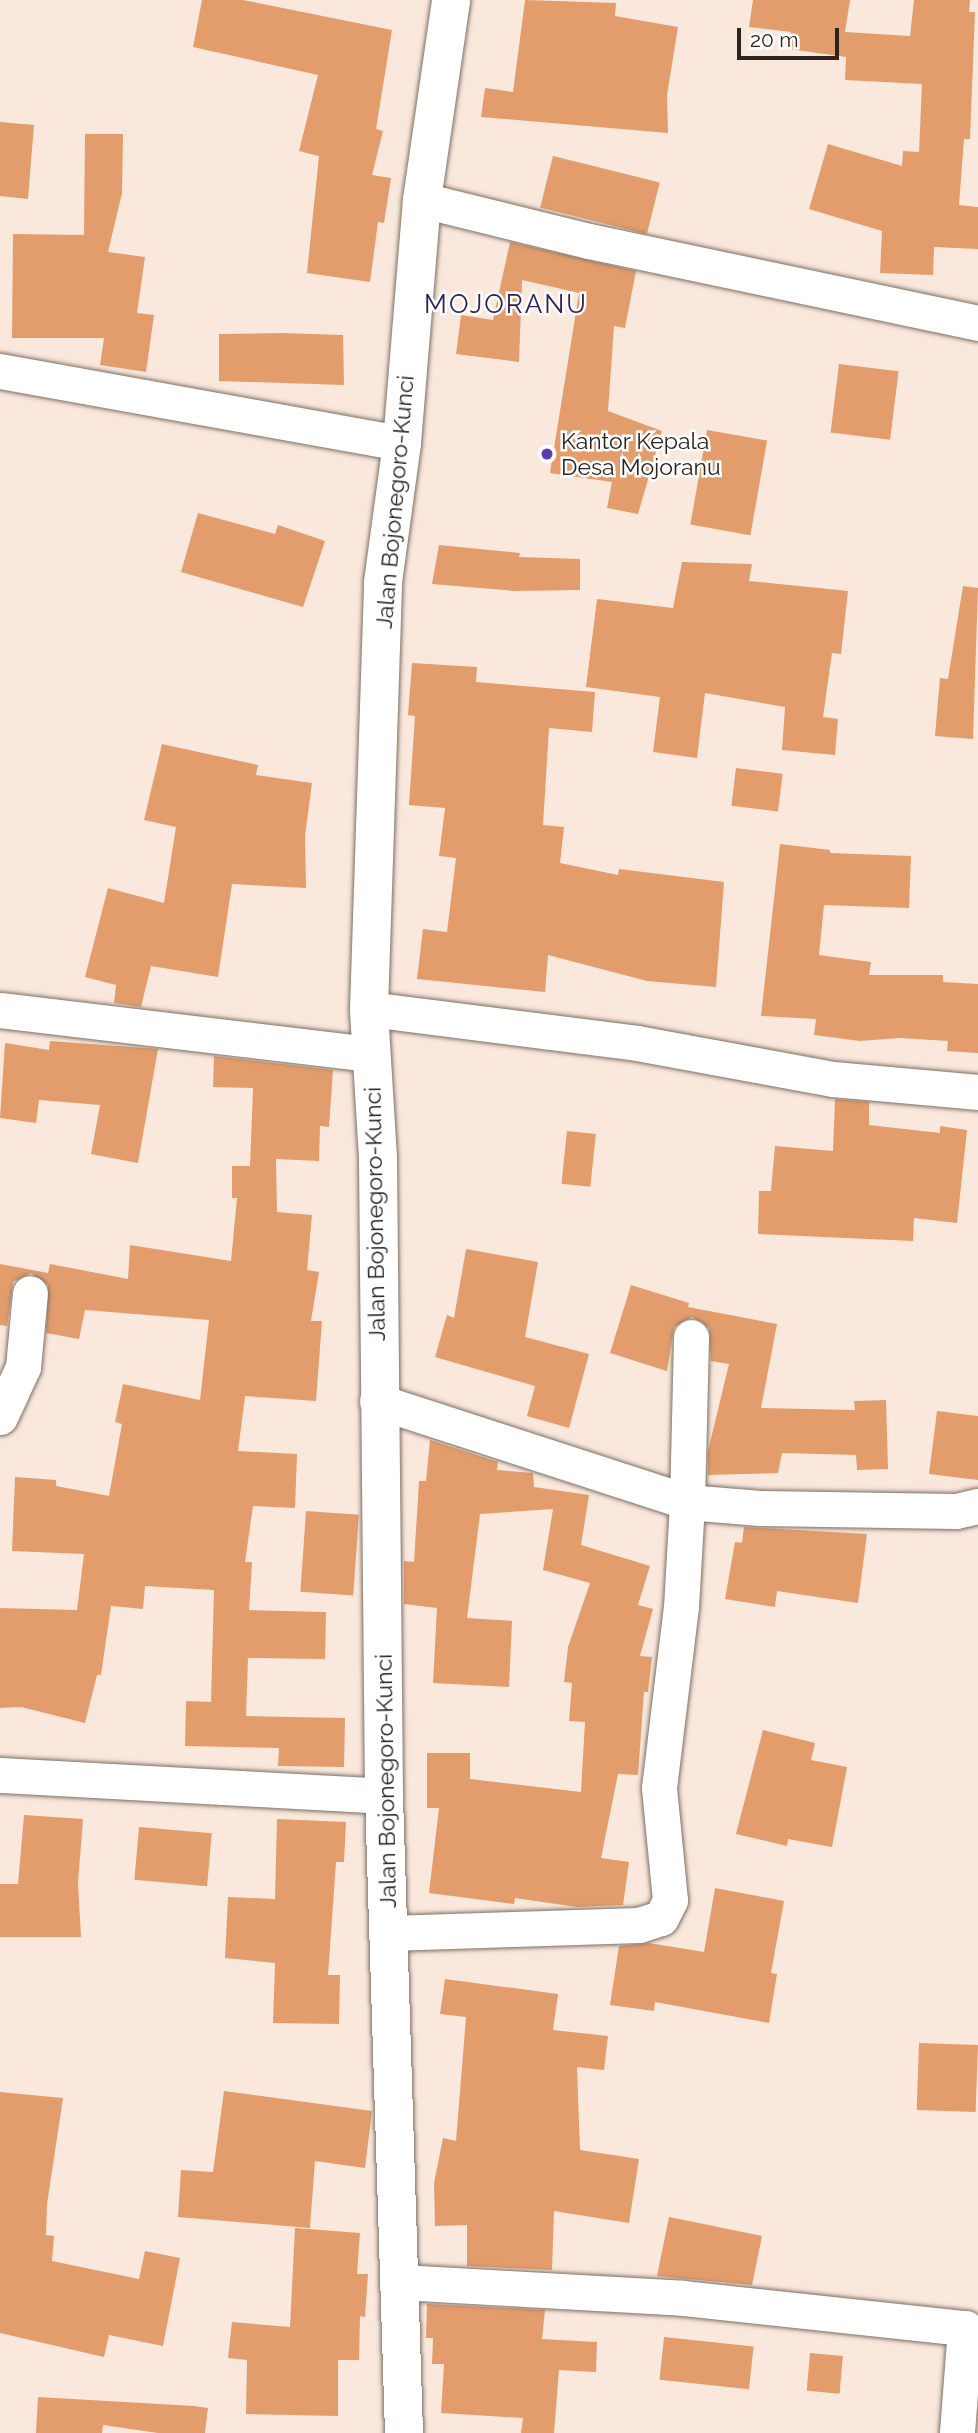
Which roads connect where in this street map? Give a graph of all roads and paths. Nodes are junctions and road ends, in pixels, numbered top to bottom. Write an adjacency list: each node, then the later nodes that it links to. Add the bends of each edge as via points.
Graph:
1 (451, 0): 2 (main road, Jalan Bojonegoro-Kunci)
2 (422, 200): 3 (street, via 643,253); 5 (main road, Jalan Bojonegoro-Kunci)
3 (978, 323)
4 (0, 371): 5 (street)
5 (402, 443): 6 (main road, Jalan Bojonegoro-Kunci, via 383,582)
6 (369, 1009): 8 (main road, Jalan Bojonegoro-Kunci); 9 (street, via 637,1043 833,1079)
7 (0, 1010): 8 (street)
8 (370, 1054): 12 (main road, Jalan Bojonegoro-Kunci, via 378,1158)
9 (978, 1092)
10 (30, 1293): 13 (street, via 23,1367)
11 (691, 1337): 14 (street)
12 (377, 1401): 14 (street); 17 (main road, Jalan Bojonegoro-Kunci)
13 (0, 1417)
14 (687, 1502): 15 (street, via 956,1511); 18 (street, via 681,1607 659,1788 670,1900 661,1918 639,1925)
15 (978, 1506)
16 (0, 1775): 17 (street)
17 (384, 1796): 18 (main road, Jalan Bojonegoro-Kunci)
18 (388, 1933): 19 (main road, Jalan Bojonegoro-Kunci)
19 (400, 2282): 20 (street, via 670,2297); 21 (main road, Jalan Bojonegoro-Kunci)
20 (972, 2322): 22 (street)
21 (404, 2433)
22 (957, 2433)

